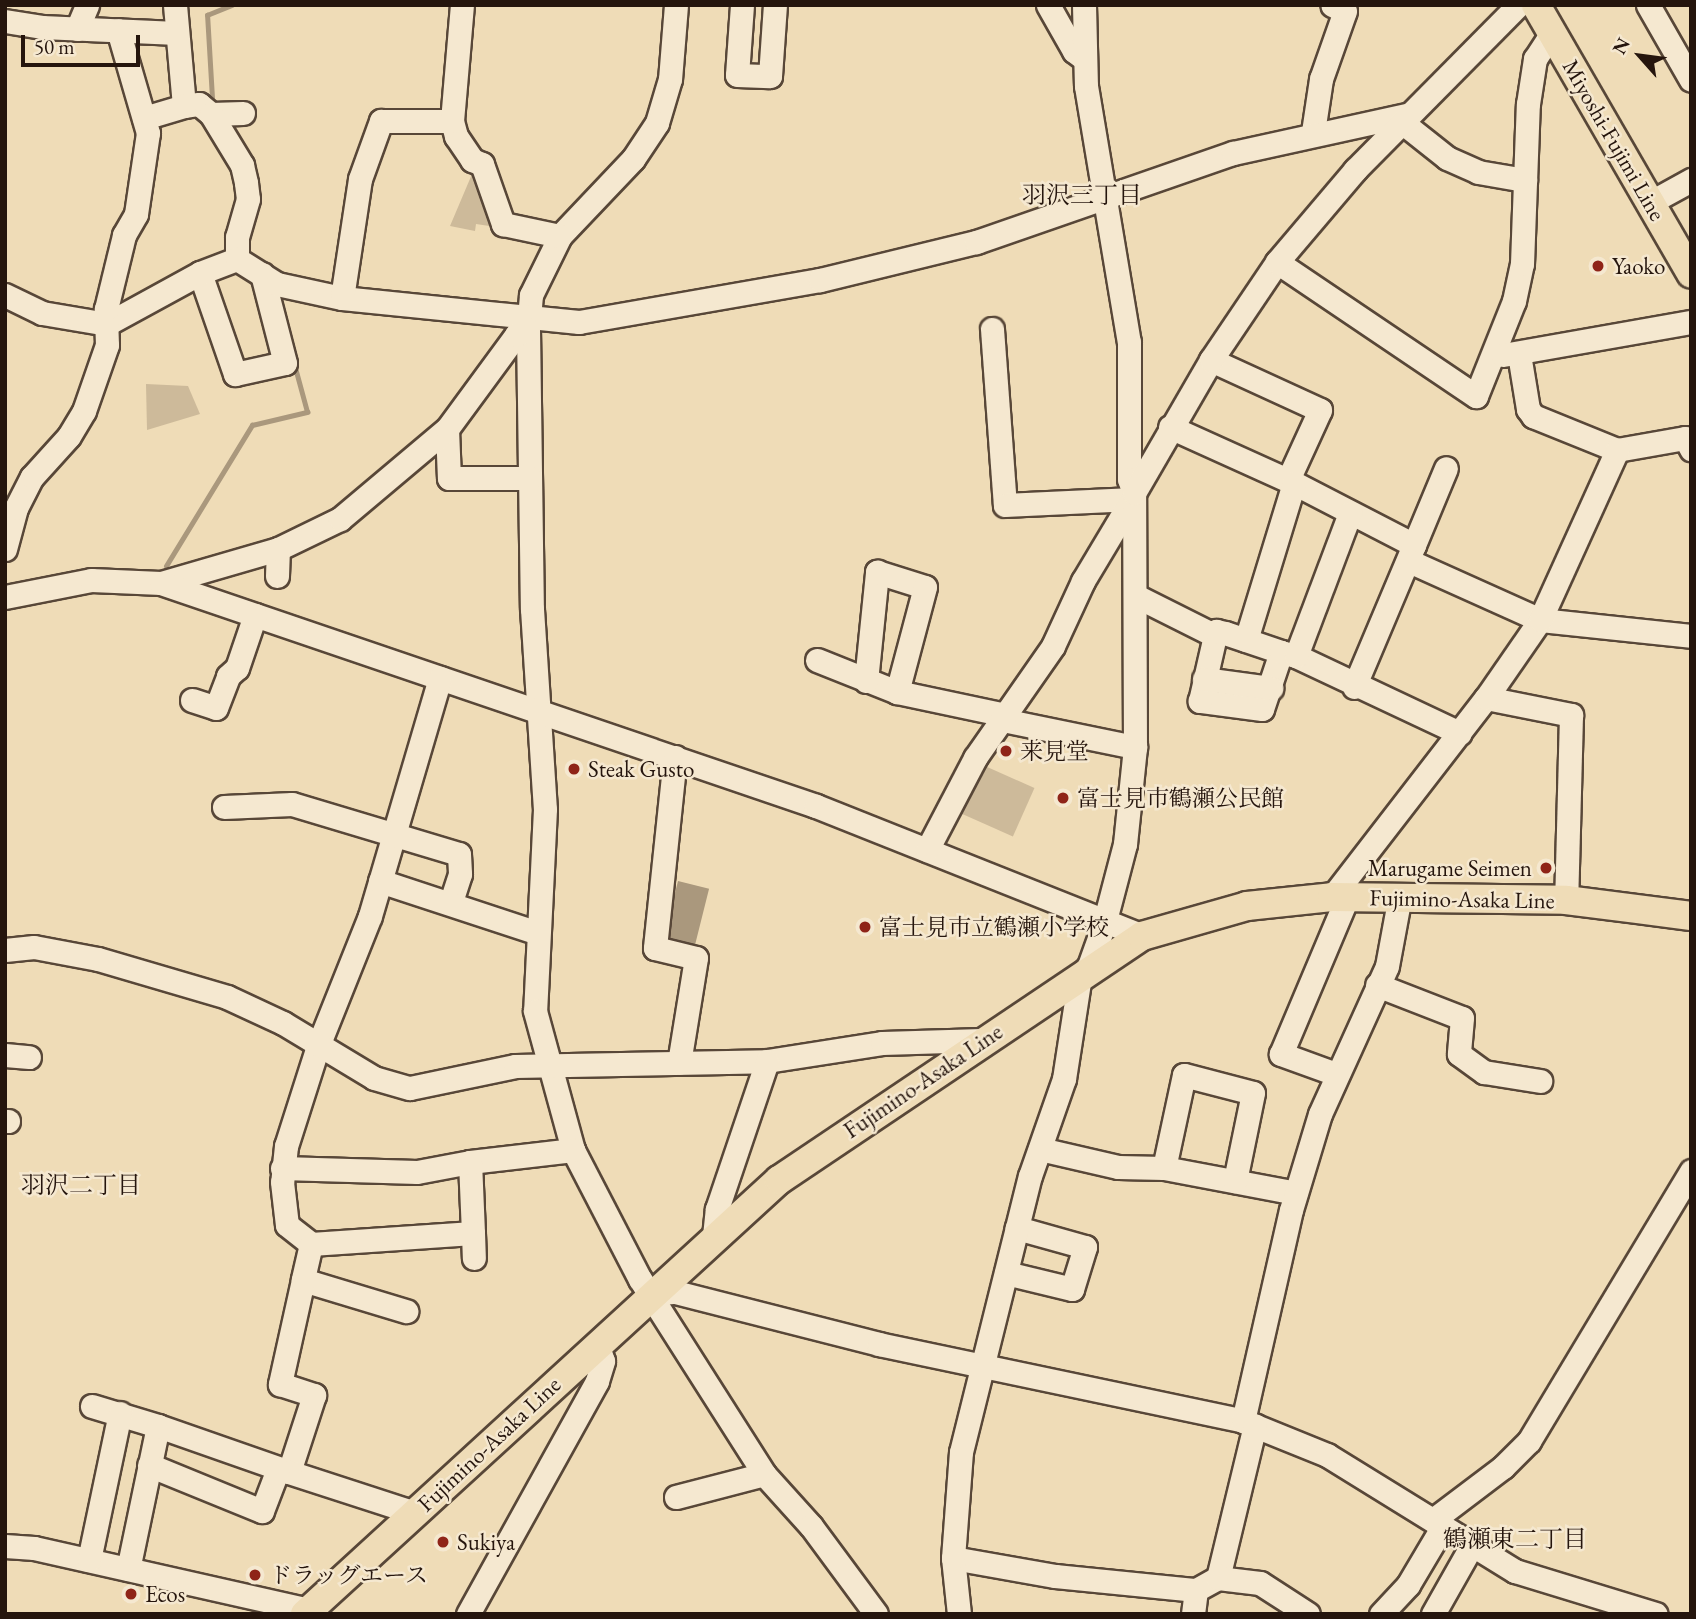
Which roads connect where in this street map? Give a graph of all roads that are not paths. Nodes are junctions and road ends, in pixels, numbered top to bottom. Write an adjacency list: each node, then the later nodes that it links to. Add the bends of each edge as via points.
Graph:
1 (87, 5): 14 (street)
2 (175, 5): 16 (street)
3 (462, 5): 25 (street)
4 (676, 5): 31 (street, via 668,89 654,130 633,159)
5 (742, 5): 6 (street, via 737,75 769,76)
6 (775, 5)
7 (1048, 5): 18 (street)
8 (1084, 5): 18 (street)
9 (1332, 5): 26 (street, via 1345,11 1318,90)
10 (1518, 5): 24 (street)
11 (1536, 5): 17 (main road, Miyoshi-Fujimi Line)
12 (1648, 5): 19 (street)
13 (5, 21): 14 (street)
14 (77, 29): 15 (street)
15 (118, 30): 16 (street); 23 (street)
16 (177, 33): 20 (street)
17 (1552, 33): 27 (street, via 1535,59); 30 (main road, Miyoshi-Fujimi Line)
18 (1082, 57): 29 (street)
19 (1691, 80)
20 (184, 106): 22 (street, via 199,104); 23 (street)
21 (243, 113): 22 (street)
22 (211, 114): 32 (street, via 242,165 246,183 248,199 237,237)
23 (144, 118): 41 (street, via 145,166 106,309)
24 (1408, 118): 26 (street); 27 (street, via 1447,158 1478,172); 33 (street, via 1355,170)
25 (452, 121): 31 (street, via 472,160 482,164 503,224); 38 (street, via 381,121 360,178)
26 (1313, 132): 29 (street, via 1233,153)
27 (1525, 180): 44 (street, via 1522,264)
28 (1691, 180): 30 (street)
29 (1107, 198): 40 (street, via 976,242 820,280 579,322); 53 (street, via 1129,342 1129,479)
30 (1651, 202): 36 (main road, Miyoshi-Fujimi Line)
31 (560, 236): 40 (street, via 537,277)
32 (237, 259): 34 (street); 35 (street)
33 (1277, 262): 44 (street, via 1342,302 1471,395 1476,396); 45 (street)
34 (200, 273): 35 (street, via 235,374 285,363); 41 (street)
35 (262, 274): 38 (street, via 277,284)
36 (1691, 274)
37 (5, 295): 41 (street, via 43,313)
38 (342, 298): 40 (street)
39 (1691, 322): 43 (street)
40 (528, 323): 47 (street); 51 (street)
41 (107, 324): 54 (street, via 107,345 84,411)
42 (992, 329): 53 (street, via 1005,505)
43 (1519, 354): 44 (street); 49 (street, via 1533,416)
44 (1493, 356)
45 (1211, 360): 46 (street); 52 (street, via 1320,411)
46 (1170, 427): 52 (street); 53 (street)
47 (447, 429): 51 (street, via 449,478); 57 (street, via 340,519)
48 (1691, 449): 49 (street, via 1685,438)
49 (1617, 450): 64 (street)
50 (1446, 468): 58 (street)
51 (530, 478): 76 (street)
52 (1291, 481): 55 (street); 67 (street)
53 (1133, 496): 61 (street); 77 (street, via 1083,581 1053,646)
54 (11, 506): 56 (street)
55 (1350, 513): 58 (street); 68 (street)
56 (5, 549)
57 (278, 549): 59 (street); 60 (street)
58 (1412, 553): 64 (street); 72 (street)
59 (277, 576)
60 (161, 583): 62 (street, via 91,580); 63 (street)
61 (1136, 596): 65 (street); 79 (street)
62 (5, 597)
63 (255, 615): 70 (street); 75 (street, via 237,668 228,676 216,708)
64 (1540, 620): 66 (street); 74 (street)
65 (1214, 635): 67 (street, via 1216,631); 68 (street, via 1200,701 1262,709)
66 (1691, 636)
67 (1246, 640): 68 (street)
68 (1289, 654): 72 (street)
69 (817, 660): 71 (street)
70 (440, 678): 76 (street); 82 (street)
71 (866, 681): 73 (street); 73 (street, via 877,572 925,587)
72 (1354, 687): 78 (street)
73 (897, 692): 77 (street)
74 (1486, 698): 78 (street); 87 (street, via 1571,715)
75 (192, 700)
76 (539, 709): 80 (street); 91 (street, via 545,820)
77 (1005, 718): 79 (street); 83 (street, via 975,758)
78 (1460, 733): 86 (street)
79 (1135, 747): 90 (street, via 1125,844)
80 (675, 757): 83 (street); 102 (street, via 655,948 696,958)
81 (224, 807): 82 (street, via 292,804)
82 (394, 833): 84 (street); 88 (street, via 459,854 460,874)
83 (927, 850): 90 (street)
84 (380, 881): 88 (street); 97 (street)
85 (1400, 896): 86 (main road, Fujimino-Asaka Line); 87 (main road, Fujimino-Asaka Line); 95 (street, via 1387,966)
86 (1340, 897): 92 (main road, Fujimino-Asaka Line, via 1247,906); 103 (street, via 1335,934 1281,1054)
87 (1566, 900): 89 (main road, Fujimino-Asaka Line)
88 (451, 902): 91 (street)
89 (1691, 916)
90 (1104, 923): 92 (street); 94 (street, via 1089,966)
91 (538, 933): 101 (street, via 535,1011)
92 (1142, 936): 94 (main road, Fujimino-Asaka Line)
93 (5, 950): 97 (street, via 34,947 98,959 227,998 254,1007)
94 (1080, 976): 96 (main road, Fujimino-Asaka Line); 105 (street, via 1064,1079)
95 (1377, 985): 103 (street); 104 (street, via 1462,1018 1459,1054 1484,1072)
96 (982, 1040): 100 (street, via 882,1043); 115 (main road, Fujimino-Asaka Line, via 810,1157)
97 (318, 1046): 101 (street, via 374,1079 411,1087); 108 (street)
98 (5, 1055): 99 (street)
99 (29, 1057)
100 (767, 1061): 102 (street); 115 (street, via 717,1209)
101 (546, 1063): 102 (street); 106 (street)
102 (679, 1063)
103 (1336, 1074): 112 (street)
104 (1539, 1081)
105 (1040, 1149): 109 (street, via 1118,1167); 113 (street)
106 (573, 1150): 107 (street); 120 (street)
107 (470, 1162): 108 (street, via 417,1172); 114 (street)
108 (282, 1168): 116 (street, via 287,1225)
109 (1164, 1168): 111 (street); 111 (street, via 1184,1075 1253,1093)
110 (1691, 1171): 133 (street, via 1529,1441)
111 (1235, 1181): 112 (street)
112 (1296, 1193): 126 (street)
113 (1017, 1228): 118 (street); 118 (street, via 1085,1247 1073,1289)
114 (473, 1233): 116 (street); 117 (street)
115 (714, 1236): 120 (main road, Fujimino-Asaka Line)
116 (311, 1244): 119 (street)
117 (474, 1258)
118 (1006, 1273): 123 (street)
119 (303, 1280): 121 (street); 129 (street, via 280,1384 314,1395)
120 (651, 1294): 122 (main road, Fujimino-Asaka Line); 123 (street, via 675,1292 879,1344); 130 (street)
121 (406, 1311)
122 (597, 1344): 132 (main road, Fujimino-Asaka Line); 143 (street, via 603,1361 597,1381)
123 (984, 1364): 126 (street); 136 (street, via 961,1452)
124 (92, 1406): 125 (street)
125 (120, 1413): 127 (street); 137 (street)
126 (1249, 1423): 133 (street, via 1327,1455); 139 (street)
127 (158, 1426): 128 (street); 129 (street)
128 (149, 1465): 129 (street, via 262,1511); 138 (street)
129 (284, 1471): 132 (street)
130 (764, 1474): 131 (street); 144 (street, via 811,1527)
131 (676, 1497)
132 (415, 1513): 142 (main road, Fujimino-Asaka Line)
133 (1438, 1523): 134 (street); 148 (street, via 1408,1585)
134 (1472, 1545): 141 (street, via 1515,1571); 149 (street)
135 (5, 1546): 137 (street)
136 (953, 1558): 140 (street, via 1055,1576); 145 (street)
137 (89, 1560): 138 (street)
138 (128, 1569): 142 (street)
139 (1218, 1578): 140 (street); 147 (street, via 1260,1584)
140 (1196, 1590): 146 (street)
141 (1606, 1607): 150 (street)
142 (307, 1612)
143 (468, 1614)
144 (876, 1614)
145 (959, 1614)
146 (1193, 1614)
147 (1308, 1614)
148 (1381, 1614)
149 (1433, 1614)
150 (1656, 1614)

